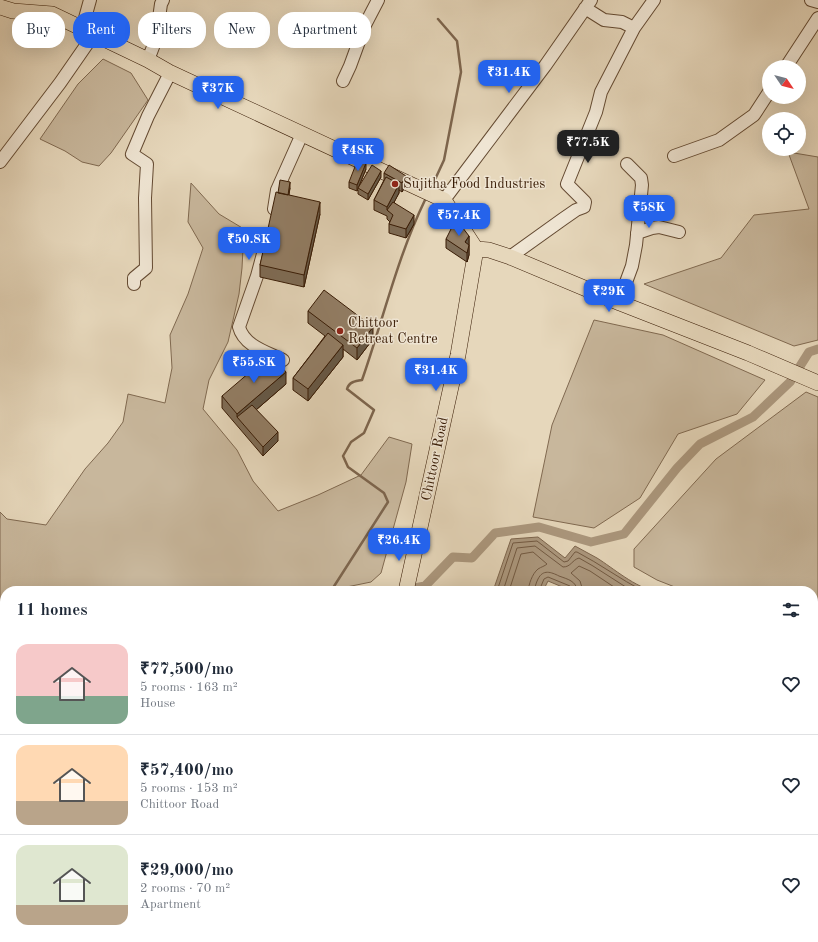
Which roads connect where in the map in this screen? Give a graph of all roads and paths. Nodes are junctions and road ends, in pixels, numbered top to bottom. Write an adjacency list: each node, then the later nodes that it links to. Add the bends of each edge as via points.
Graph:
1 (90, 0): 9 (street)
2 (163, 0): 15 (street, via 156,39)
3 (378, 0): 18 (street, via 364,25)
4 (654, 0): 12 (street)
5 (811, 0): 6 (street)
6 (818, 2)
7 (588, 4): 12 (street, via 604,20 622,22); 24 (street, via 545,66)
8 (0, 7): 11 (main road, via 13,11 52,14)
9 (89, 12)
10 (818, 18): 16 (street)
11 (73, 24)
12 (634, 28): 30 (street, via 601,92 596,112 568,184 585,202 584,207)
13 (79, 48): 22 (street, via 60,83)
14 (123, 48): 15 (main road)
15 (148, 60): 17 (main road)
16 (791, 60)
17 (169, 72): 20 (main road); 31 (street, via 132,154 147,164 146,268 134,278)
18 (343, 81)
19 (762, 103): 21 (street, via 754,116 719,140)
20 (302, 134): 24 (main road); 25 (street, via 277,190)
21 (674, 156)
22 (0, 162)
23 (627, 164): 27 (street, via 641,178 642,185)
24 (444, 200): 29 (main road)
25 (271, 219)
26 (679, 232): 27 (street, via 659,227)
27 (637, 234): 32 (street, via 632,266)
28 (267, 240): 33 (street, via 239,327 247,342)
29 (476, 249): 30 (main road, via 489,250); 35 (main road, Chittoor Road, via 458,355)
30 (510, 257): 32 (main road)
31 (134, 284)
32 (620, 303): 34 (main road)
33 (283, 360)
34 (818, 383)
35 (407, 586)

